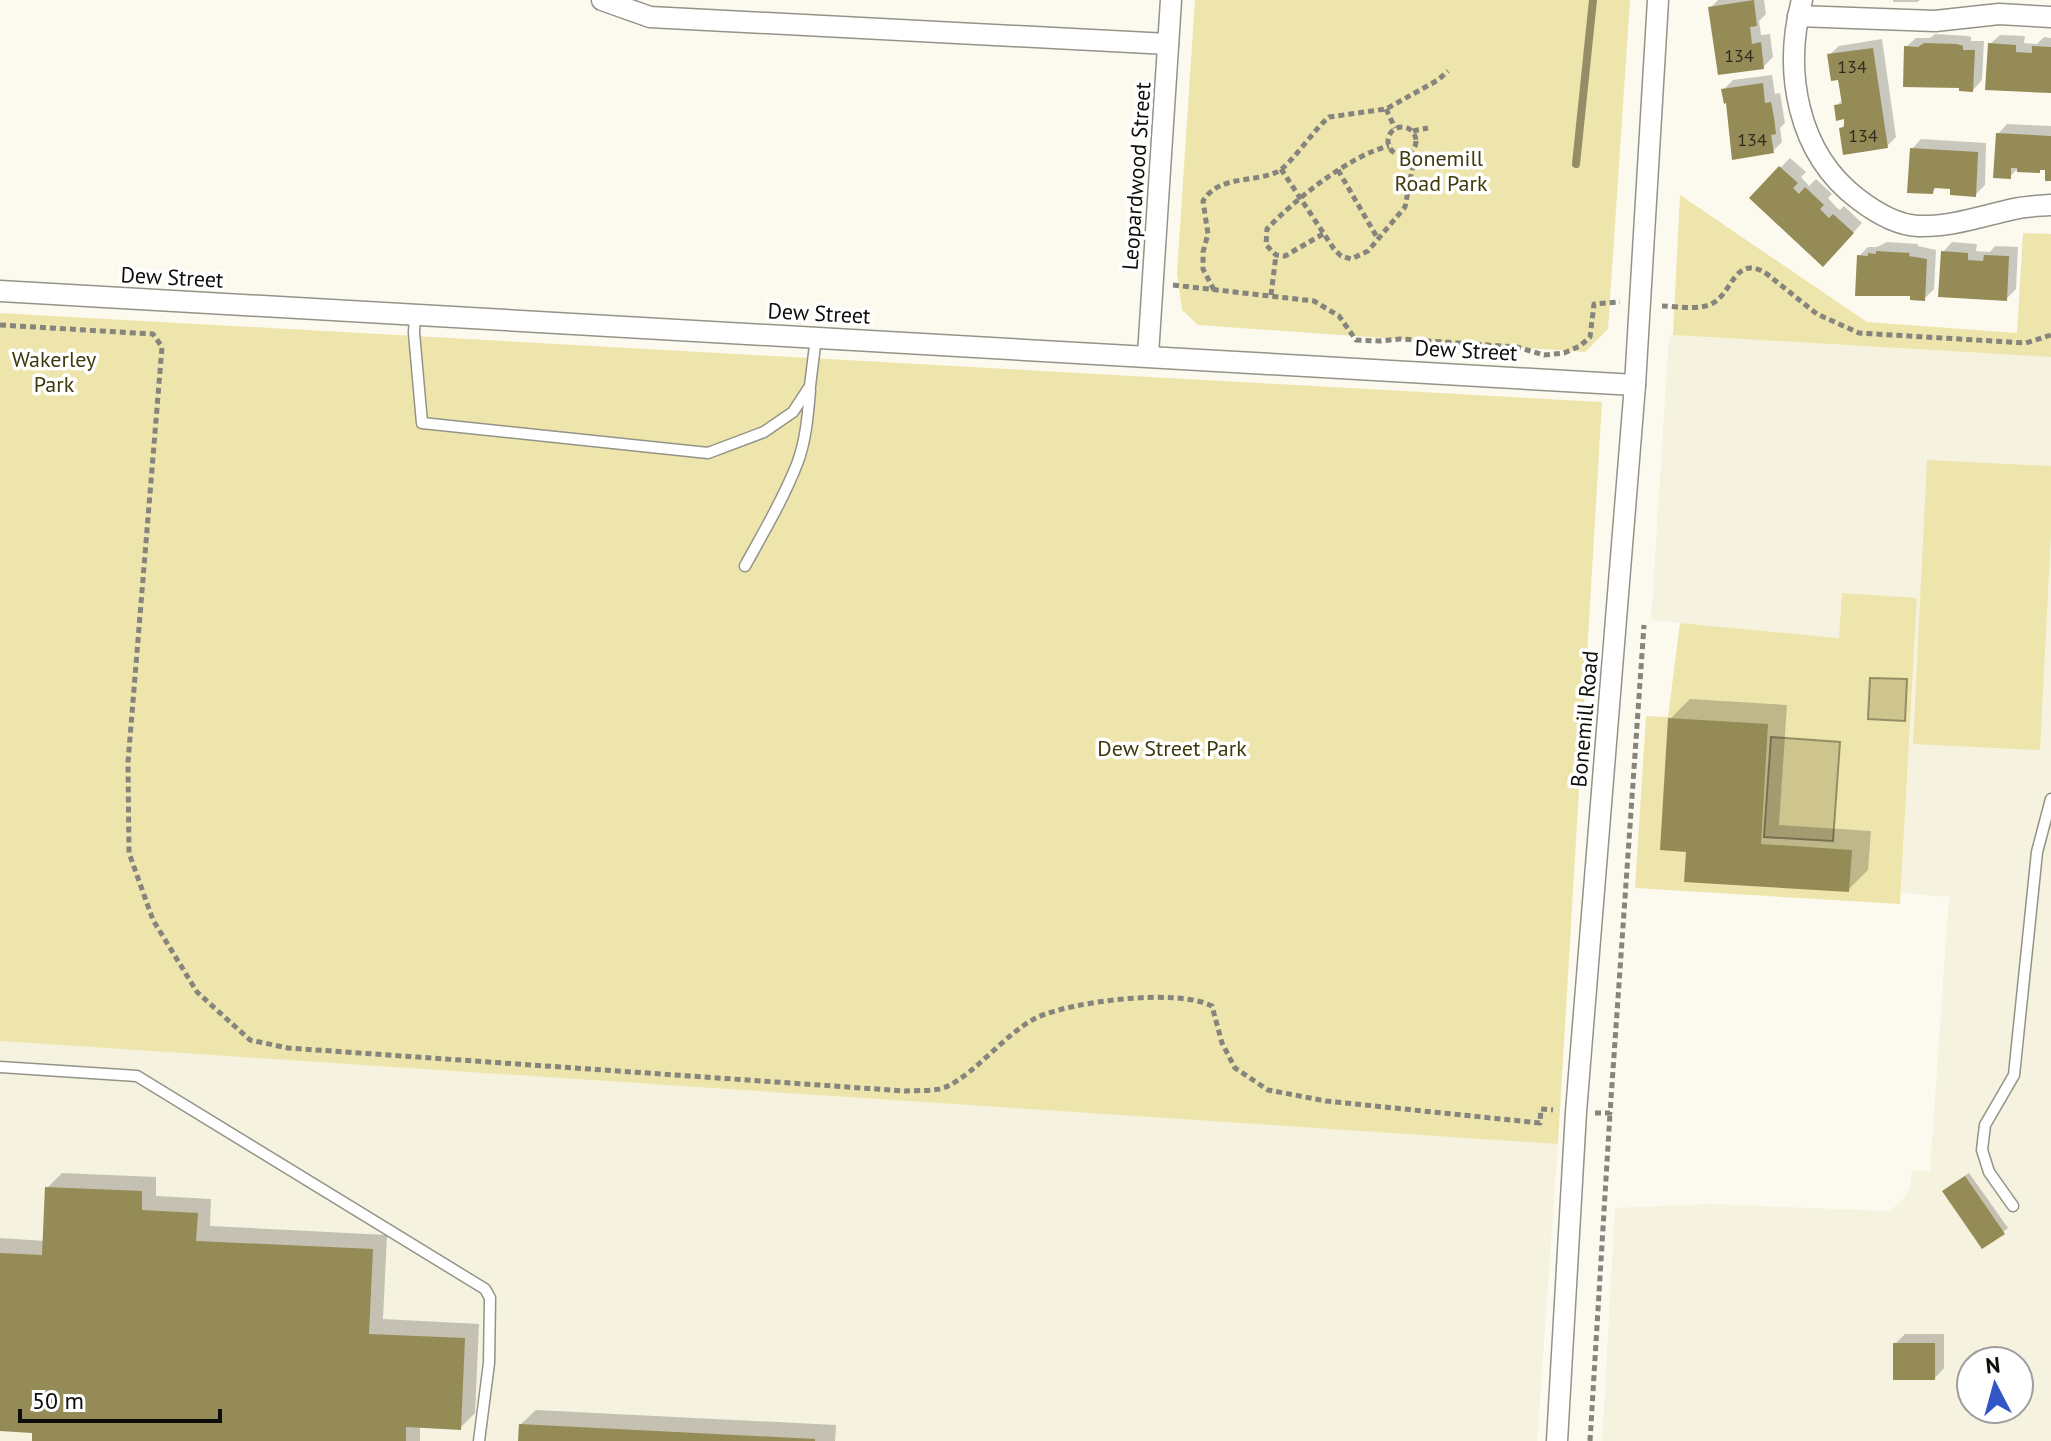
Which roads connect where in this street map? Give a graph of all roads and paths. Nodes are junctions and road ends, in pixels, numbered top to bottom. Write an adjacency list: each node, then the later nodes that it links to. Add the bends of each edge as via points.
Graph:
1 (602, 0): 6 (street, via 650,17)
2 (1171, 0): 6 (street, Leopardwood Street)
3 (1658, 0): 25 (street, Bonemill Road)
4 (1800, 8): 5 (street, via 1935,21 1999,14); 17 (street, via 1795,55 1798,104 1815,151 1840,186 1879,215 1916,226)
5 (2051, 17)
6 (1168, 44): 30 (street, Leopardwood Street)
7 (1448, 71): 8 (path)
8 (1386, 109): 9 (path); 14 (path, via 1329,117)
9 (1395, 128): 11 (path); 12 (path)
10 (1428, 128): 11 (path)
11 (1413, 131): 13 (path, via 1417,142)
12 (1389, 146): 13 (path, via 1399,155); 15 (path)
13 (1411, 152): 19 (path, via 1405,207)
14 (1281, 169): 16 (path); 22 (path, via 1227,183 1209,191 1203,201 1208,234 1203,269)
15 (1338, 170): 16 (path); 19 (path)
16 (1299, 199): 18 (path); 20 (path, via 1267,229 1266,245)
17 (2051, 205)
18 (1323, 234): 19 (path, via 1341,256 1351,259); 20 (path, via 1285,256)
19 (1378, 239)
20 (1276, 255): 24 (path)
21 (1173, 285): 22 (path)
22 (1214, 290): 24 (path)
23 (0, 291): 26 (street, Dew Street)
24 (1271, 295): 25 (path, via 1314,301 1339,316 1356,340 1517,347 1544,355 1564,353 1590,337 1594,304)
25 (1638, 305): 28 (path, via 1706,306 1721,297 1734,275 1751,268 1760,269 1817,314 1859,333 2026,343); 31 (street, Bonemill Road)
26 (415, 314): 29 (street, Dew Street); 32 (lane, via 422,423 708,453 764,432 793,412)
27 (0, 325): 37 (path, via 153,334 162,347 128,762 129,853 153,920 197,992 250,1040 288,1048 905,1091 946,1088 1036,1018 1095,1002 1174,996 1212,1006 1235,1068 1268,1090 1540,1123 1541,1109)
28 (2051, 335)
29 (816, 337): 30 (street, Dew Street); 32 (lane)
30 (1148, 355): 31 (street, Dew Street)
31 (1635, 385): 37 (street, Bonemill Road)
32 (810, 386): 33 (lane, via 798,462)
33 (745, 566)
34 (1644, 625): 38 (path)
35 (2051, 799): 39 (lane, via 2037,852 2014,1075 1985,1125 1982,1150 1989,1172)
36 (0, 1067): 40 (lane, via 137,1076 485,1289 490,1298 489,1363)
37 (1576, 1112): 38 (path); 41 (street, Bonemill Road)
38 (1610, 1113): 42 (path)
39 (2013, 1206)
40 (479, 1441)
41 (1557, 1441)
42 (1590, 1441)

